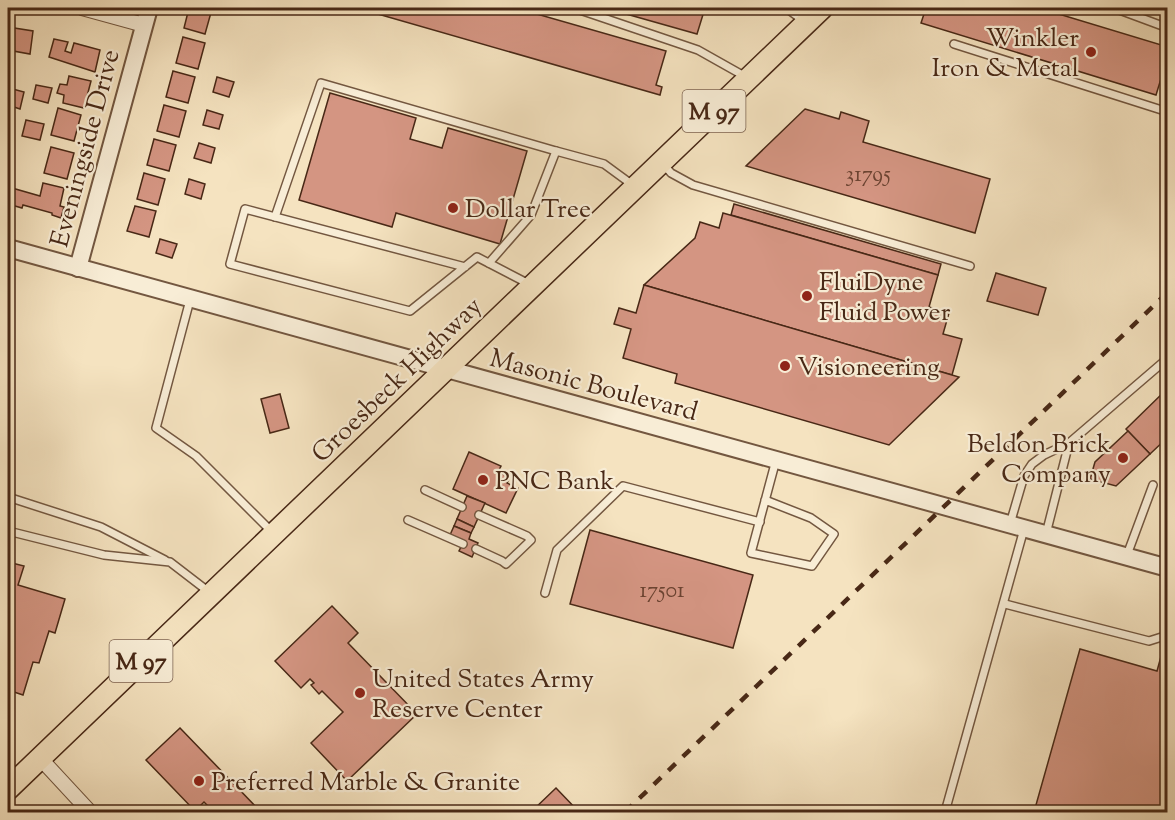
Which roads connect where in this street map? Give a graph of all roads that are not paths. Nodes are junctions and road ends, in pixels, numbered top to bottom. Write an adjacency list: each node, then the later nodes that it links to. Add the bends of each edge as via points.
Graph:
1 (82, 8): 7 (street)
2 (149, 8): 7 (street, Eveningside Drive)
3 (574, 8): 10 (lane, via 698,50)
4 (786, 8): 6 (lane)
5 (1114, 8): 8 (lane)
6 (814, 15): 10 (main road, Groesbeck Highway / M 97)
7 (144, 25): 20 (street, Eveningside Drive)
8 (1167, 28)
9 (954, 44): 11 (lane)
10 (748, 78): 13 (main road, Groesbeck Highway / M 97)
11 (1167, 112)
12 (556, 151): 14 (lane, via 604,164); 15 (lane, via 321,83); 17 (lane, via 531,215)
13 (660, 162): 14 (main road, Groesbeck Highway / M 97); 18 (lane, via 693,185)
14 (634, 187): 21 (main road, Groesbeck Highway / M 97)
15 (275, 217): 19 (lane); 19 (lane, via 245,209 230,264 410,311)
16 (9, 254): 20 (street, Masonic Boulevard)
17 (489, 263): 19 (lane, via 477,256); 21 (lane)
18 (970, 266)
19 (465, 267)
20 (78, 268): 22 (street, Masonic Boulevard)
21 (531, 286): 24 (main road, Groesbeck Highway / M 97)
22 (190, 299): 24 (street, Masonic Boulevard); 37 (lane, via 156,428 196,456)
23 (1167, 358): 25 (lane)
24 (445, 369): 26 (street, Masonic Boulevard); 37 (main road, Groesbeck Highway / M 97)
25 (1070, 443): 35 (lane, via 1044,455 1028,470); 38 (lane)
26 (776, 460): 30 (lane); 35 (street, Masonic Boulevard)
27 (1154, 484): 41 (lane)
28 (425, 490): 31 (lane)
29 (8, 497): 42 (lane, via 101,527)
30 (765, 501): 34 (lane); 34 (lane, via 811,518 834,534 812,566 752,553)
31 (462, 507)
32 (479, 515): 40 (lane, via 531,540 506,564)
33 (408, 520): 39 (lane)
34 (760, 522): 44 (lane, via 623,486 557,550)
35 (1017, 526): 38 (street, Masonic Boulevard); 46 (lane)
36 (8, 531): 42 (lane, via 104,555)
37 (274, 534): 45 (main road, Groesbeck Highway / M 97)
38 (1046, 534): 41 (street, Masonic Boulevard)
39 (463, 544)
40 (476, 549)
41 (1126, 556): 43 (street, Masonic Boulevard)
42 (170, 562): 45 (lane)
43 (1167, 568)
44 (545, 593)
45 (212, 594): 48 (main road, Groesbeck Highway / M 97)
46 (1005, 604): 47 (lane, via 1151,641); 51 (lane)
47 (1167, 635)
48 (40, 758): 49 (main road, Groesbeck Highway / M 97); 50 (street)
49 (8, 789)
50 (90, 813)
51 (945, 813)

